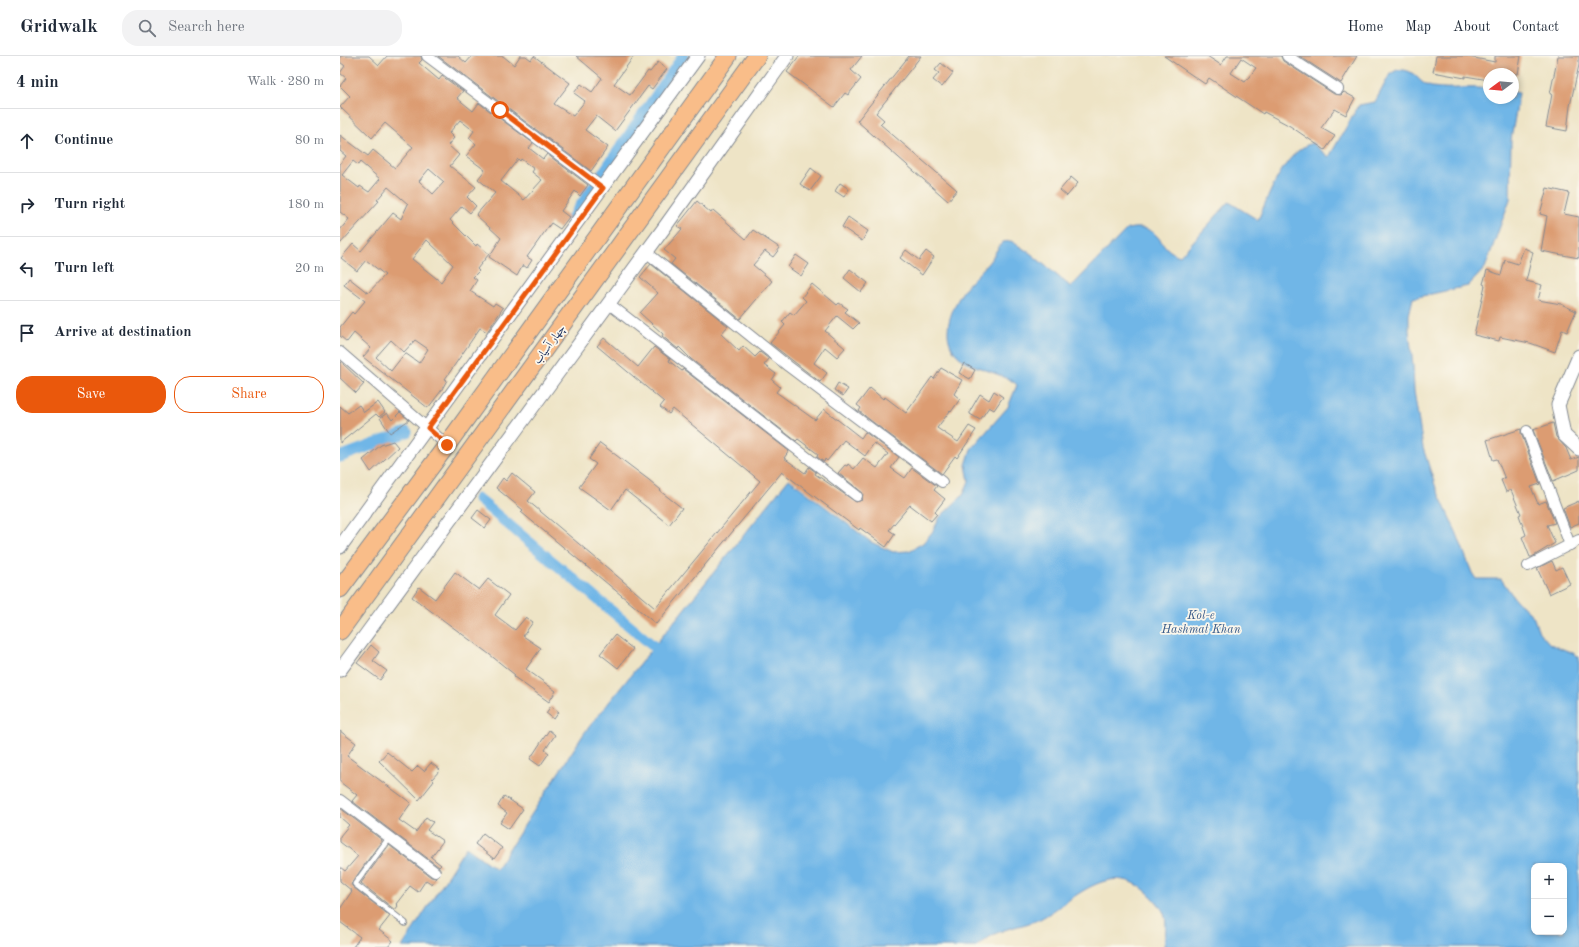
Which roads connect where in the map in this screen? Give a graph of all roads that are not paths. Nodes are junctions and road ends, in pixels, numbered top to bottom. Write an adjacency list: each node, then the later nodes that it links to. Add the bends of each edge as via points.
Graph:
1 (427, 56): 8 (street)
2 (698, 56): 8 (street)
3 (728, 56): 15 (highway)
4 (757, 56): 23 (highway, چهار آسیاب)
5 (787, 56): 9 (street)
6 (1287, 56): 7 (street)
7 (1338, 89)
8 (598, 185): 13 (street)
9 (646, 252): 10 (street); 17 (street, via 788,366)
10 (608, 304): 18 (street); 24 (street)
11 (340, 352): 13 (street)
12 (1579, 356): 16 (street, via 1558,405 1564,435)
13 (428, 428): 15 (street); 20 (street)
14 (1526, 430): 19 (street)
15 (447, 445): 22 (highway)
16 (1579, 449)
17 (942, 482)
18 (858, 496)
19 (1574, 542): 21 (street)
20 (340, 548)
21 (1528, 566)
22 (340, 589)
23 (340, 631)
24 (340, 670)
25 (340, 800): 26 (street)
26 (389, 838): 27 (street); 28 (lane, via 355,884)
27 (435, 872)
28 (404, 923)

